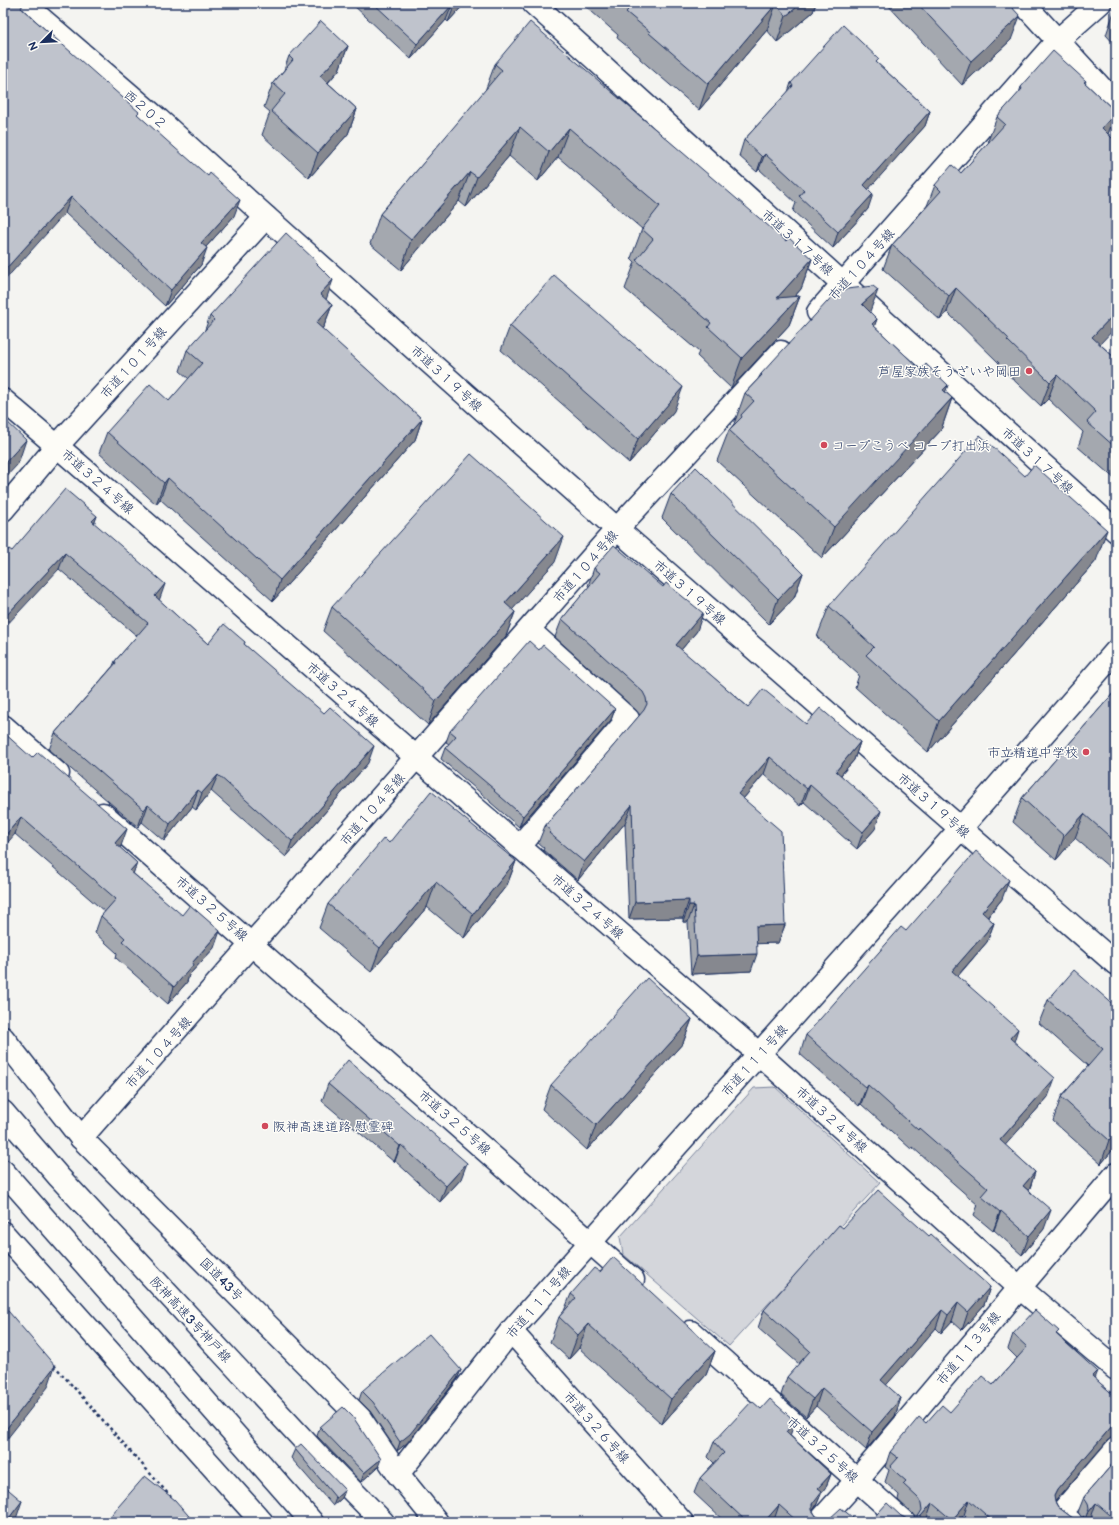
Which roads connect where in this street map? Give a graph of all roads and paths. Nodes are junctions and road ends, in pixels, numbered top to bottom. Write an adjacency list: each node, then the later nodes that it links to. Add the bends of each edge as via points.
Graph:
1 (23, 3): 7 (main road, 西２０２, via 159,120)
2 (533, 3): 8 (main road, 市道３１７号線)
3 (1023, 3): 5 (main road)
4 (1100, 3): 5 (main road, 市道１０４号線)
5 (1057, 41): 6 (main road); 8 (main road, 市道１０４号線)
6 (1116, 104)
7 (266, 217): 10 (main road, 市道１０１号線); 12 (main road, 市道３１９号線)
8 (844, 284): 12 (main road, 市道１０４号線); 13 (main road, 市道３１７号線)
9 (3, 400): 10 (main road, 市道３２４号線)
10 (57, 446): 11 (main road, 市道１０１号線); 17 (main road, 市道３２４号線)
11 (3, 510)
12 (617, 529): 14 (main road, 市道１０４号線); 18 (main road, 市道３１９号線)
13 (1116, 531)
14 (529, 630): 17 (main road, 市道１０４号線); 19 (main road, via 628,719)
15 (1116, 651): 18 (main road, 市道１１１号線)
16 (3, 726): 20 (main road, 市道３２５号線)
17 (417, 758): 19 (main road, 市道３２４号線); 20 (main road, 市道１０４号線)
18 (961, 828): 21 (main road, 市道３１９号線); 24 (main road, 市道１１１号線)
19 (519, 847): 24 (main road, 市道３２４号線)
20 (253, 944): 26 (main road, 市道１０４号線); 30 (main road, 市道３２５号線)
21 (1116, 964)
22 (3, 1027): 26 (main road)
23 (3, 1038): 26 (main road, 国道43号)
24 (759, 1054): 30 (main road, 市道１１１号線); 31 (main road, 市道３２４号線)
25 (3, 1112): 43 (main road, 阪神高速3号神戸線, via 59,1177)
26 (81, 1138): 38 (main road, 国道43号, via 360,1418)
27 (3, 1171): 42 (main road)
28 (1116, 1174): 31 (main road, 市道１１３号線)
29 (3, 1233): 41 (main road)
30 (591, 1242): 32 (main road, 市道３２５号線); 34 (main road, 市道１１１号線)
31 (1020, 1288): 36 (main road, 市道３２４号線); 39 (main road, 市道１１３号線)
32 (650, 1295)
33 (674, 1316): 39 (main road, 市道３２５号線)
34 (511, 1331): 38 (main road, 市道１１１号線); 45 (main road, 市道３２６号線)
35 (50, 1361): 40 (path)
36 (1116, 1369)
37 (1116, 1449): 48 (main road, via 1061,1513)
38 (398, 1474): 44 (main road, 国道43号)
39 (857, 1480): 46 (main road, 市道１１３号線); 47 (main road, 市道３２５号線)
40 (171, 1498)
41 (262, 1522)
42 (312, 1522)
43 (383, 1522)
44 (437, 1522)
45 (682, 1522)
46 (819, 1522)
47 (904, 1522)
48 (1071, 1522)

